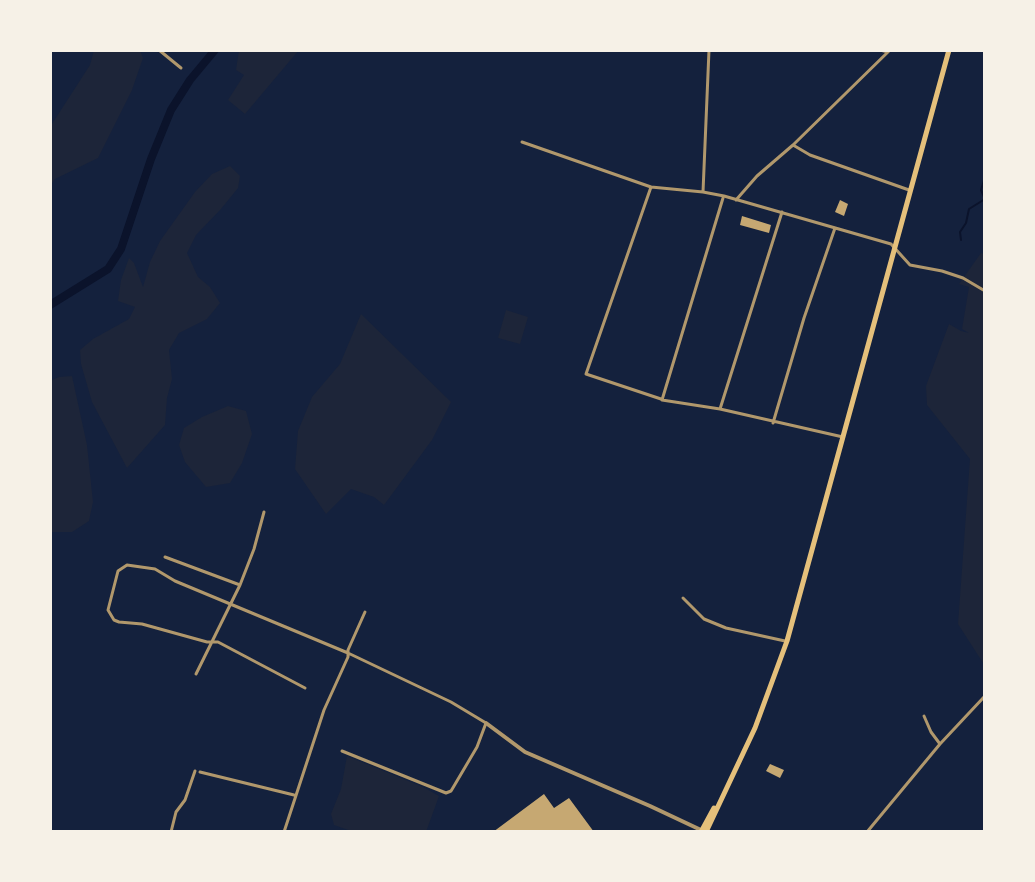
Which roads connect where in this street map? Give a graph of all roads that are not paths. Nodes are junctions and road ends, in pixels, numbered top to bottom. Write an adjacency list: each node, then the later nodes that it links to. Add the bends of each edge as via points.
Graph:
1 (159, 50): 6 (street)
2 (709, 50): 11 (street)
3 (880, 50): 5 (street)
4 (949, 50): 10 (main road)
5 (889, 51): 8 (street)
6 (181, 68)
7 (522, 142): 9 (street)
8 (793, 145): 10 (street); 13 (street)
9 (651, 187): 11 (street); 18 (street, via 586,374)
10 (911, 190): 16 (main road)
11 (703, 192): 12 (street)
12 (724, 196): 13 (street); 18 (street)
13 (736, 200): 14 (street)
14 (782, 212): 15 (street); 19 (street)
15 (836, 227): 16 (street); 20 (street)
16 (895, 247): 17 (street, via 910,265 952,275); 21 (main road)
17 (985, 291)
18 (662, 400): 19 (street)
19 (720, 409): 20 (street)
20 (773, 423): 21 (street)
21 (843, 437): 28 (main road)
22 (264, 512): 24 (street)
23 (165, 557): 24 (street)
24 (240, 585): 26 (street)
25 (683, 598): 29 (street, via 704,619)
26 (232, 604): 30 (street); 30 (street, via 155,569 127,565 118,571 108,610 114,620); 31 (street)
27 (365, 612): 31 (street)
28 (792, 620): 29 (main road); 40 (main road, via 763,711)
29 (785, 641): 40 (main road, via 750,736)
30 (213, 642): 32 (street); 33 (street)
31 (348, 653): 36 (street); 39 (street)
32 (196, 674)
33 (305, 688)
34 (984, 697): 37 (street)
35 (924, 716): 37 (street)
36 (486, 723): 38 (street, via 477,747 446,793); 40 (street, via 525,752)
37 (940, 744): 43 (street)
38 (342, 751)
39 (296, 795): 41 (street, via 198,772); 42 (street)
40 (703, 831)
41 (171, 832)
42 (284, 832)
43 (867, 832)

